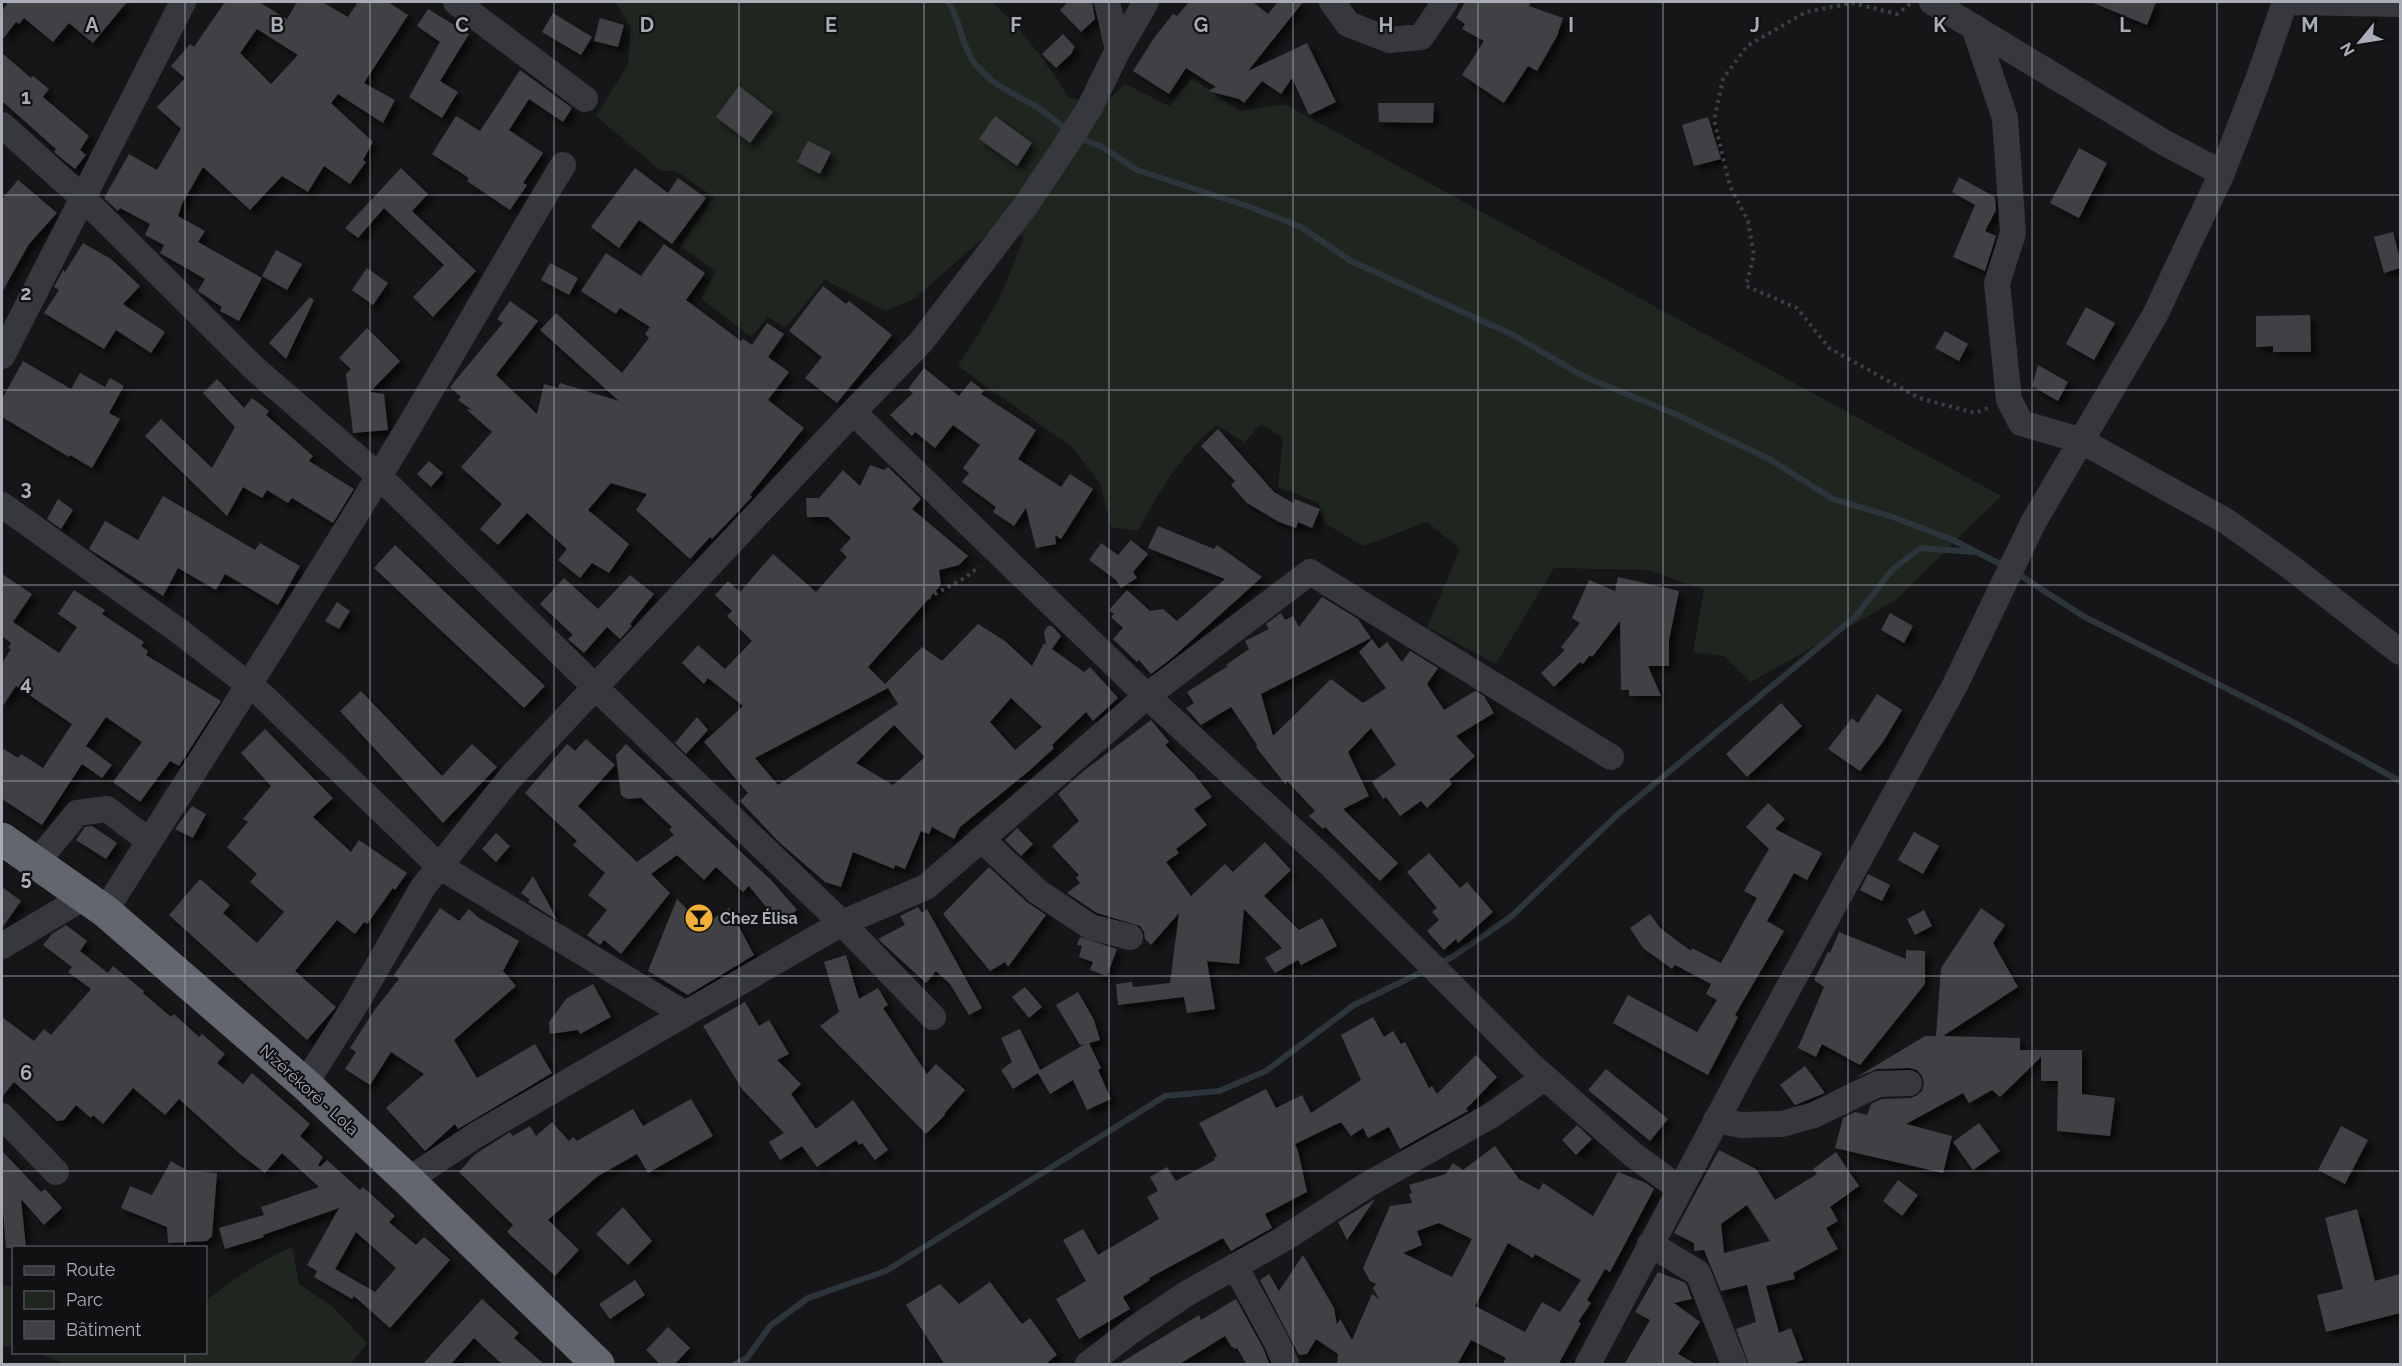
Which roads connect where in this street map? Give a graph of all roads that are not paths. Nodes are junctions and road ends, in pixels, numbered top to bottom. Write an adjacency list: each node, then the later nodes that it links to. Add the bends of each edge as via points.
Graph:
1 (183, 2): 16 (street)
2 (456, 2): 12 (street)
3 (1107, 2): 11 (street)
4 (1146, 2): 11 (street)
5 (1332, 2): 6 (street, via 1348,24 1389,40 1421,36)
6 (1444, 2)
7 (1932, 2): 10 (street)
8 (2286, 2): 9 (street); 15 (street)
9 (2400, 4)
10 (1974, 27): 15 (street, via 2165,143); 19 (street, via 2005,118 2013,233 1997,283 2008,400 2021,423)
11 (1118, 50): 18 (street, via 1089,109 1026,204 921,342)
12 (585, 99)
13 (2, 125): 16 (street)
14 (563, 165): 20 (street)
15 (2222, 173): 19 (street, via 2155,315)
16 (84, 198): 17 (street); 20 (street, via 254,368)
17 (2, 356)
18 (853, 412): 24 (street); 25 (street)
19 (2080, 440): 22 (street, via 2226,521); 42 (street, via 2019,549 1955,685)
20 (379, 476): 23 (street); 24 (street)
21 (2, 505): 23 (street)
22 (2400, 652)
23 (248, 684): 29 (street); 31 (street)
24 (596, 688): 31 (street, via 510,778); 33 (street)
25 (1147, 696): 26 (street, via 1310,572); 28 (street); 38 (street, via 1332,866)
26 (1611, 758)
27 (2, 838): 30 (highway, N'zérékoré - Lola)
28 (981, 839): 33 (street, via 926,887); 34 (street, via 1038,892 1091,927)
29 (149, 841): 30 (street, via 107,809 77,813); 32 (street)
30 (36, 862): 32 (highway, N'zérékoré - Lola)
31 (439, 867): 36 (street); 40 (street, via 423,887)
32 (94, 904): 35 (street); 40 (highway, N'zérékoré - Lola)
33 (842, 923): 36 (street); 37 (street)
34 (1130, 938)
35 (2, 946)
36 (685, 1014): 44 (street, via 476,1135)
37 (933, 1017)
38 (1544, 1077): 45 (street, via 1632,1154); 47 (street, via 1492,1115)
39 (1909, 1083): 42 (street, via 1878,1084 1814,1116 1782,1124 1741,1125)
40 (305, 1084): 44 (highway, N'zérékoré - Lola)
41 (2, 1116): 43 (street)
42 (1716, 1120): 45 (street)
43 (56, 1172)
44 (408, 1180): 48 (highway, N'zérékoré - Lola)
45 (1680, 1189): 46 (street)
46 (1650, 1244): 51 (street); 52 (street, via 1698,1274)
47 (1235, 1266): 49 (street, via 1134,1329); 50 (street)
48 (598, 1365)
49 (1088, 1365)
50 (1286, 1365)
51 (1588, 1365)
52 (1734, 1365)

